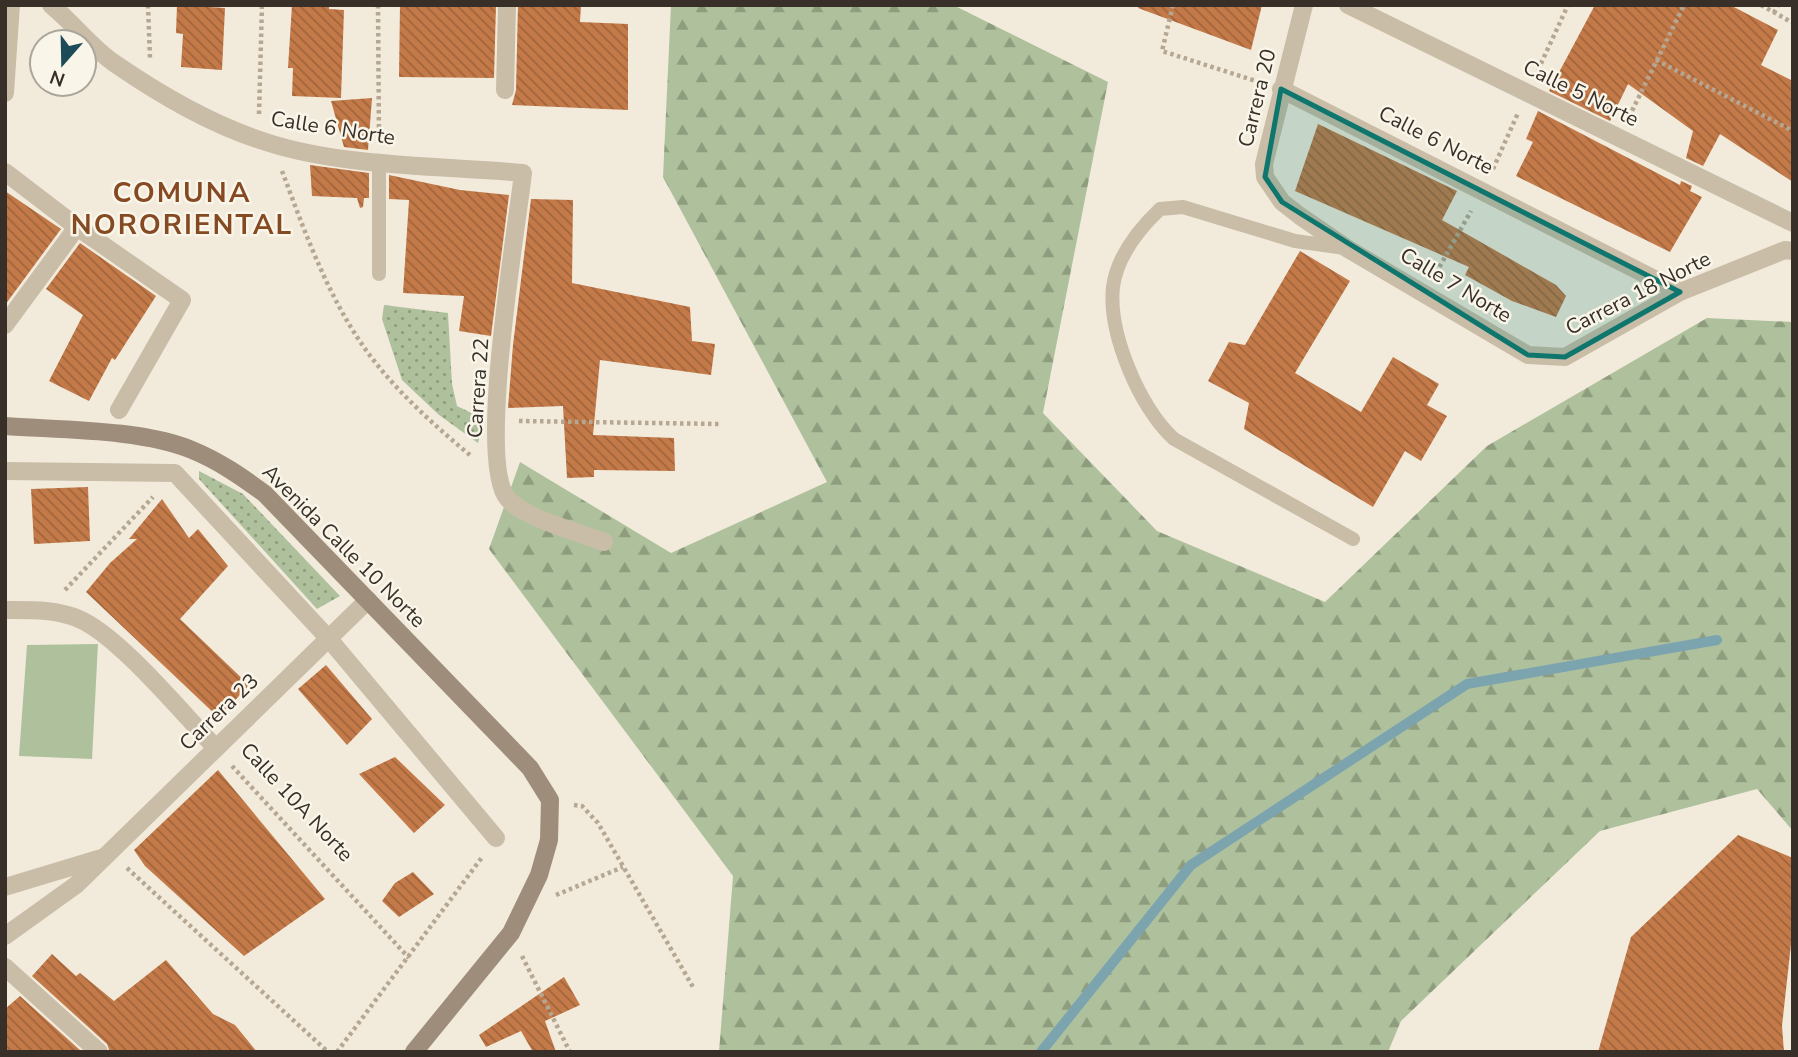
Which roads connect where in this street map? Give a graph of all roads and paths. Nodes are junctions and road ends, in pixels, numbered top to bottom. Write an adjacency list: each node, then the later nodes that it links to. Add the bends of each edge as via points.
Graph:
1 (11, 5): 20 (street)
2 (51, 5): 17 (street, Calle 6 Norte, via 110,61)
3 (148, 5): 17 (path)
4 (262, 5): 24 (path)
5 (378, 5): 25 (path)
6 (507, 5): 19 (street)
7 (1173, 5): 18 (path, via 1161,51)
8 (1304, 5): 18 (street, Carrera 20)
9 (1348, 5): 21 (street, Calle 5 Norte)
10 (1568, 5): 21 (path)
11 (1684, 5): 16 (path)
12 (1761, 5): 14 (path)
13 (1778, 5): 14 (path)
14 (1774, 13): 15 (path)
15 (1793, 23)
16 (1656, 60): 22 (path); 23 (path)
17 (151, 87): 24 (street, Calle 6 Norte, via 204,118)
18 (1281, 89): 28 (street, Calle 6 Norte); 31 (street, Carrera 20, via 1265,177 1282,202)
19 (505, 90)
20 (5, 93)
21 (1528, 93): 23 (street, Calle 5 Norte); 28 (path)
22 (1793, 131)
23 (1619, 138): 29 (street, Calle 5 Norte)
24 (265, 142): 25 (street, Calle 6 Norte); 44 (path, via 357,337 402,393)
25 (379, 161): 27 (street, Calle 6 Norte); 33 (lane)
26 (5, 172): 30 (street)
27 (523, 173): 39 (street, Carrera 22)
28 (1483, 189): 34 (path); 35 (street, Calle 6 Norte)
29 (1793, 223)
30 (77, 227): 36 (street); 38 (street, via 182,300)
31 (1348, 249): 34 (street, Calle 7 Norte); 45 (lane, via 1295,241 1183,207 1160,209 1132,240 1113,284 1113,313 1129,367 1158,425 1174,439)
32 (1793, 251): 35 (street, Carrera 18 Norte)
33 (379, 274)
34 (1425, 292): 37 (street, Calle 7 Norte, via 1528,355)
35 (1680, 292): 37 (street, Carrera 18 Norte, via 1565,357)
36 (5, 325)
37 (1543, 356)
38 (119, 410)
39 (494, 421): 40 (path); 44 (street, Carrera 22)
40 (719, 424)
41 (5, 426): 47 (street, Avenida Calle 10 Norte, via 106,433 190,449 231,469 265,494)
42 (5, 471): 43 (street)
43 (176, 473): 49 (path); 50 (street)
44 (499, 480): 46 (street, via 506,498 523,510)
45 (1353, 539)
46 (604, 542)
47 (368, 600): 50 (street, Carrera 23); 52 (street, Avenida Calle 10 Norte, via 530,768)
48 (5, 610): 49 (street, Calle 10A Norte)
49 (46, 611): 51 (street, Calle 10A Norte, via 77,618 102,631)
50 (329, 639): 51 (street, Carrera 23); 53 (street)
51 (215, 747): 54 (street, Carrera 23); 60 (path, Calle 10A Norte)
52 (550, 800): 55 (path, via 582,806 598,823); 57 (street, via 549,840)
53 (496, 838): 60 (path)
54 (105, 854): 56 (street); 59 (street, via 76,885); 64 (path)
55 (623, 867): 57 (path); 62 (path)
56 (5, 887)
57 (524, 909): 58 (street)
58 (511, 933): 66 (street); 67 (path)
59 (5, 936)
60 (409, 958): 65 (path)
61 (5, 967): 63 (street)
62 (693, 987)
63 (99, 1052)
64 (328, 1052)
65 (337, 1052)
66 (414, 1052)
67 (570, 1052)

